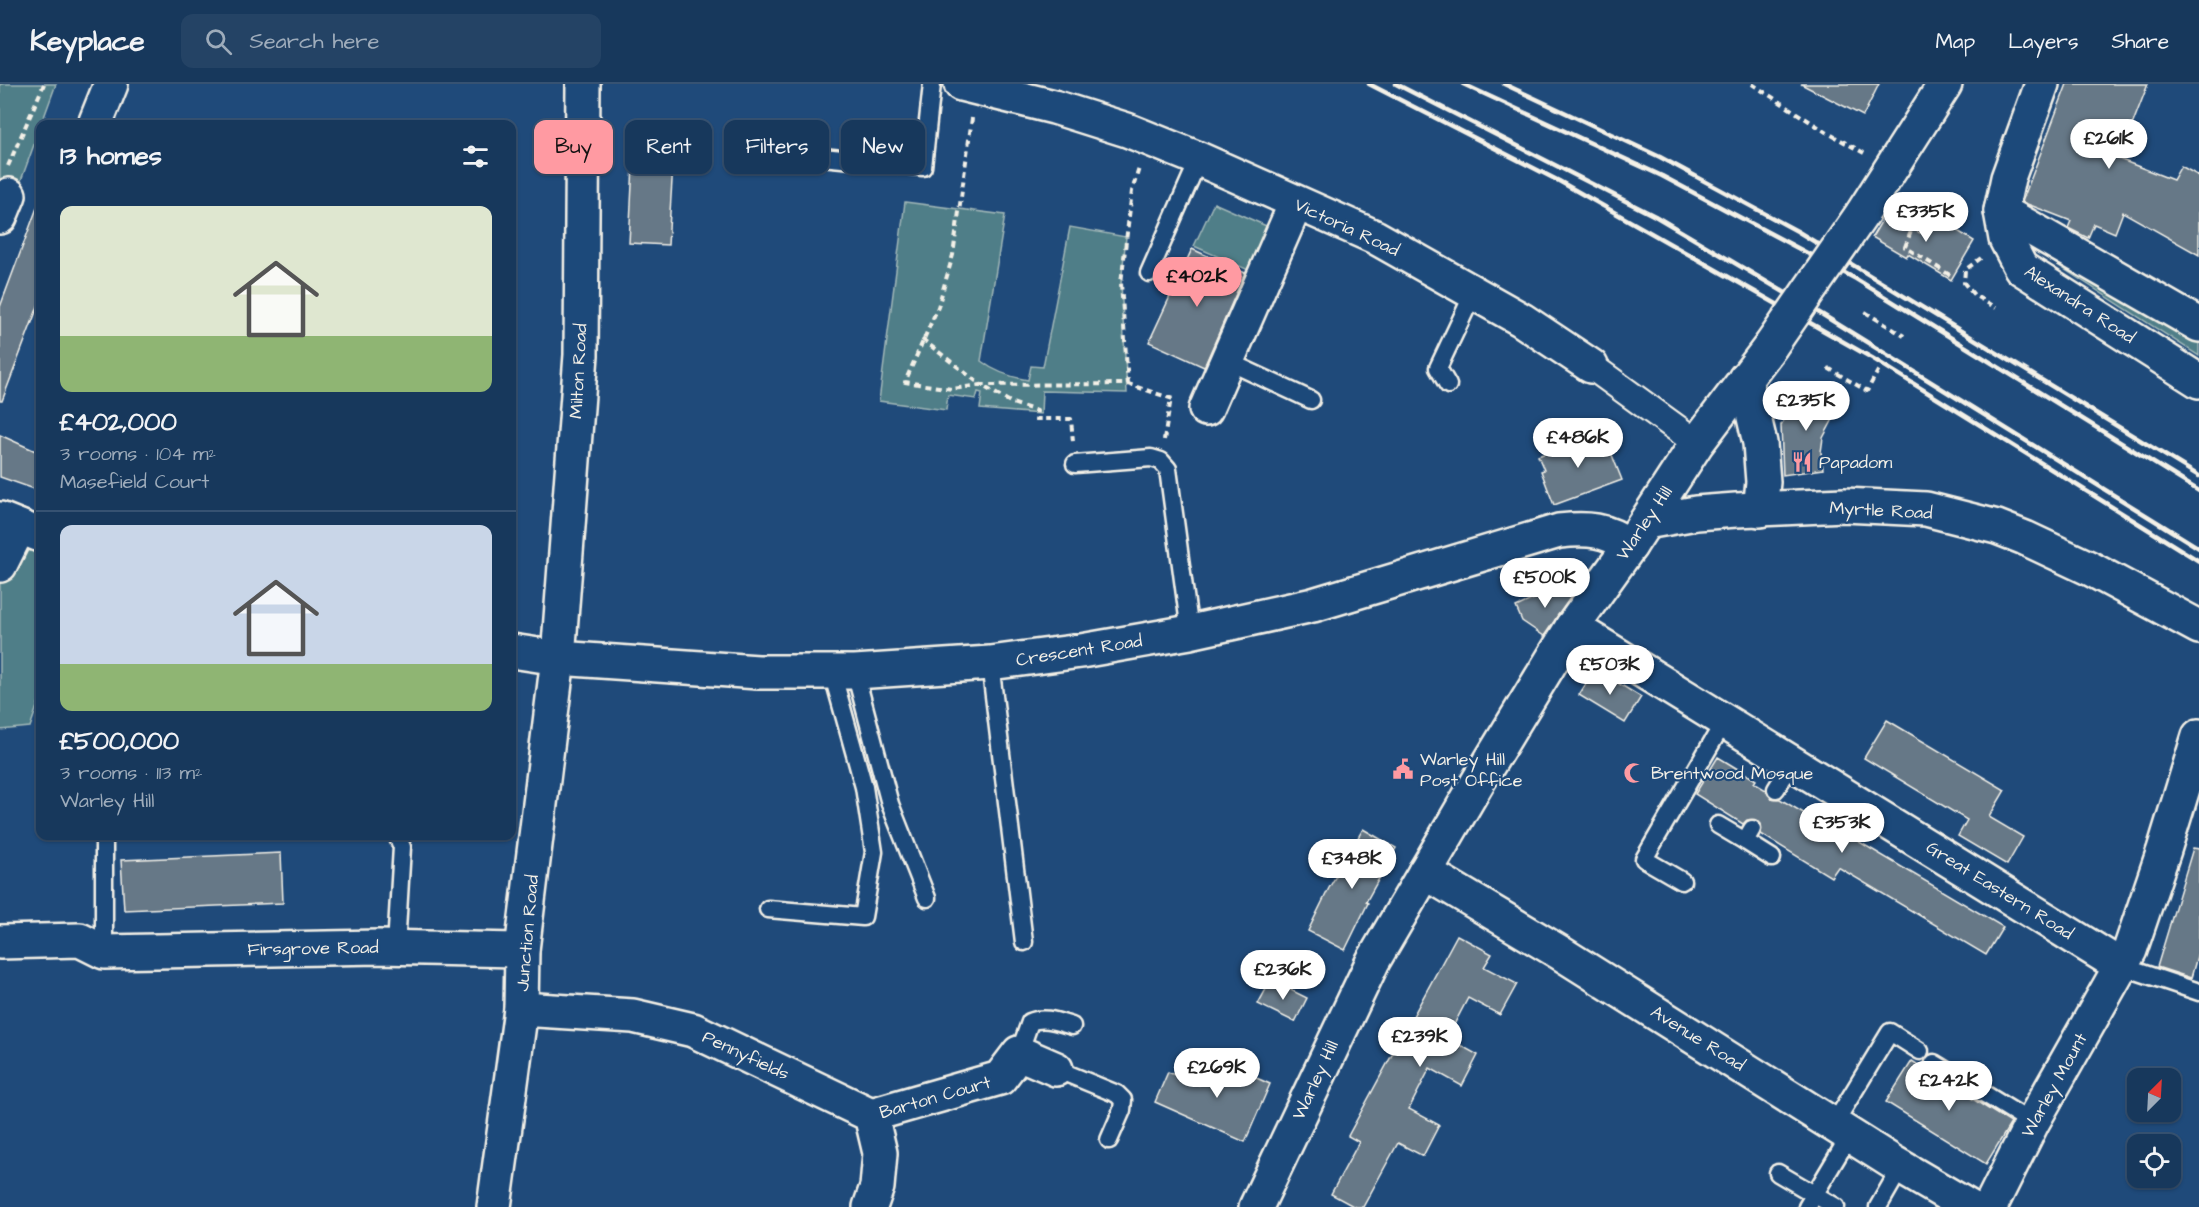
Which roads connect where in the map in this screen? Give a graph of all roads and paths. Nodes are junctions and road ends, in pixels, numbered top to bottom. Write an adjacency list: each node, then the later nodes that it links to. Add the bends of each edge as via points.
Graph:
1 (44, 84): 14 (path, via 2,182)
2 (111, 84): 9 (street)
3 (583, 84): 47 (street, Milton Road, via 581,355)
4 (932, 84): 10 (lane, via 922,167)
5 (1752, 84): 12 (path)
6 (1945, 84): 12 (street, Warley Hill)
7 (2042, 84): 16 (street, via 2008,177)
8 (969, 86): 11 (street, Victoria Road, via 1127,130); 24 (path, via 953,255 938,307)
9 (104, 120)
10 (829, 158)
11 (1199, 159): 13 (street, Victoria Road); 17 (lane)
12 (1891, 168): 29 (street, Warley Hill, bridge)
13 (1296, 203): 19 (street, Victoria Road, via 1375,237); 25 (street)
14 (4, 206)
15 (1916, 218): 18 (path, via 1905,247)
16 (2003, 225): 20 (path, via 1965,270 1964,283 1974,296); 22 (street); 30 (street, Alexandra Road, via 2021,268)
17 (1149, 273)
18 (1953, 277)
19 (1474, 292): 26 (street, Victoria Road); 31 (lane, via 1438,368)
20 (1996, 308)
21 (1865, 312): 23 (path)
22 (2199, 325)
23 (1904, 336)
24 (922, 339): 32 (path); 32 (path, via 905,382 952,389)
25 (1227, 361): 34 (lane); 35 (street)
26 (1591, 366): 36 (street, Victoria Road)
27 (1828, 368): 28 (path, via 1867,391)
28 (1880, 369)
29 (1745, 379): 36 (street, Warley Hill); 39 (street, via 1760,443)
30 (2199, 381)
31 (1448, 385)
32 (981, 386): 33 (path, via 1128,384); 38 (path, via 1037,411 1036,419 1071,419)
33 (1172, 398): 35 (path); 37 (path)
34 (1311, 400)
35 (1206, 409)
36 (1697, 443): 41 (street, Warley Hill)
37 (1161, 461): 38 (lane, via 1151,458); 45 (lane, via 1170,476)
38 (1075, 464)
39 (1760, 510): 41 (street, Myrtle Road, via 1696,513); 44 (street, Myrtle Road, via 1844,505 1926,509 1967,518 2091,568)
40 (20, 527): 42 (street)
41 (1638, 534): 43 (street, Warley Hill); 45 (street, Crescent Road, via 1617,537 1587,528 1560,531 1313,605)
42 (0, 565)
43 (1572, 627): 50 (street, Great Eastern Road); 58 (street, Warley Hill)
44 (2199, 627)
45 (1190, 632): 48 (street, Crescent Road)
46 (516, 652): 47 (street, Crescent Road)
47 (558, 658): 49 (street, Crescent Road, via 758,672); 65 (street, Junction Road)
48 (990, 663): 49 (street, Crescent Road); 63 (lane)
49 (843, 672): 60 (lane); 61 (lane, via 874,852 863,917)
50 (1725, 720): 52 (street, Great Eastern Road); 59 (lane, via 1644,858)
51 (2199, 736): 67 (street, via 2148,898)
52 (1793, 762): 53 (lane); 67 (street, Great Eastern Road)
53 (1776, 789)
54 (1718, 825): 57 (lane, via 1748,835)
55 (104, 840): 66 (lane)
56 (399, 840): 64 (lane, via 402,847)
57 (1772, 858)
58 (1425, 873): 77 (street, Avenue Road); 84 (street, Warley Hill, via 1373,961)
59 (1682, 881)
60 (927, 898)
61 (768, 909)
62 (0, 942): 66 (street, via 80,940)
63 (1024, 942)
64 (396, 947): 65 (street, Firsgrove Road); 66 (street, Firsgrove Road)
65 (522, 950): 69 (street, Junction Road)
66 (104, 952)
67 (2121, 966): 68 (lane); 76 (street, Warley Mount)
68 (2199, 992)
69 (521, 1009): 75 (street, Pennyfields, via 633,1016 693,1030); 82 (street, Junction Road)
70 (1072, 1026): 72 (lane, via 1052,1020 1030,1022)
71 (1920, 1051): 77 (lane, via 1890,1032)
72 (1019, 1053): 74 (street); 75 (street, Barton Court, via 1000,1078)
73 (1934, 1063): 76 (lane)
74 (1056, 1069): 78 (lane, via 1123,1100)
75 (870, 1115): 83 (street, via 880,1152 877,1187)
76 (2032, 1123): 88 (street, Warley Mount)
77 (1842, 1129): 79 (street, Avenue Road); 81 (lane)
78 (1109, 1140)
79 (1901, 1167): 86 (lane); 87 (street, Avenue Road)
80 (1778, 1173): 81 (lane)
81 (1811, 1201): 85 (lane)
82 (494, 1207)
83 (870, 1207)
84 (1256, 1207)
85 (1836, 1207)
86 (1878, 1207)
87 (1969, 1207)
88 (1990, 1207)

